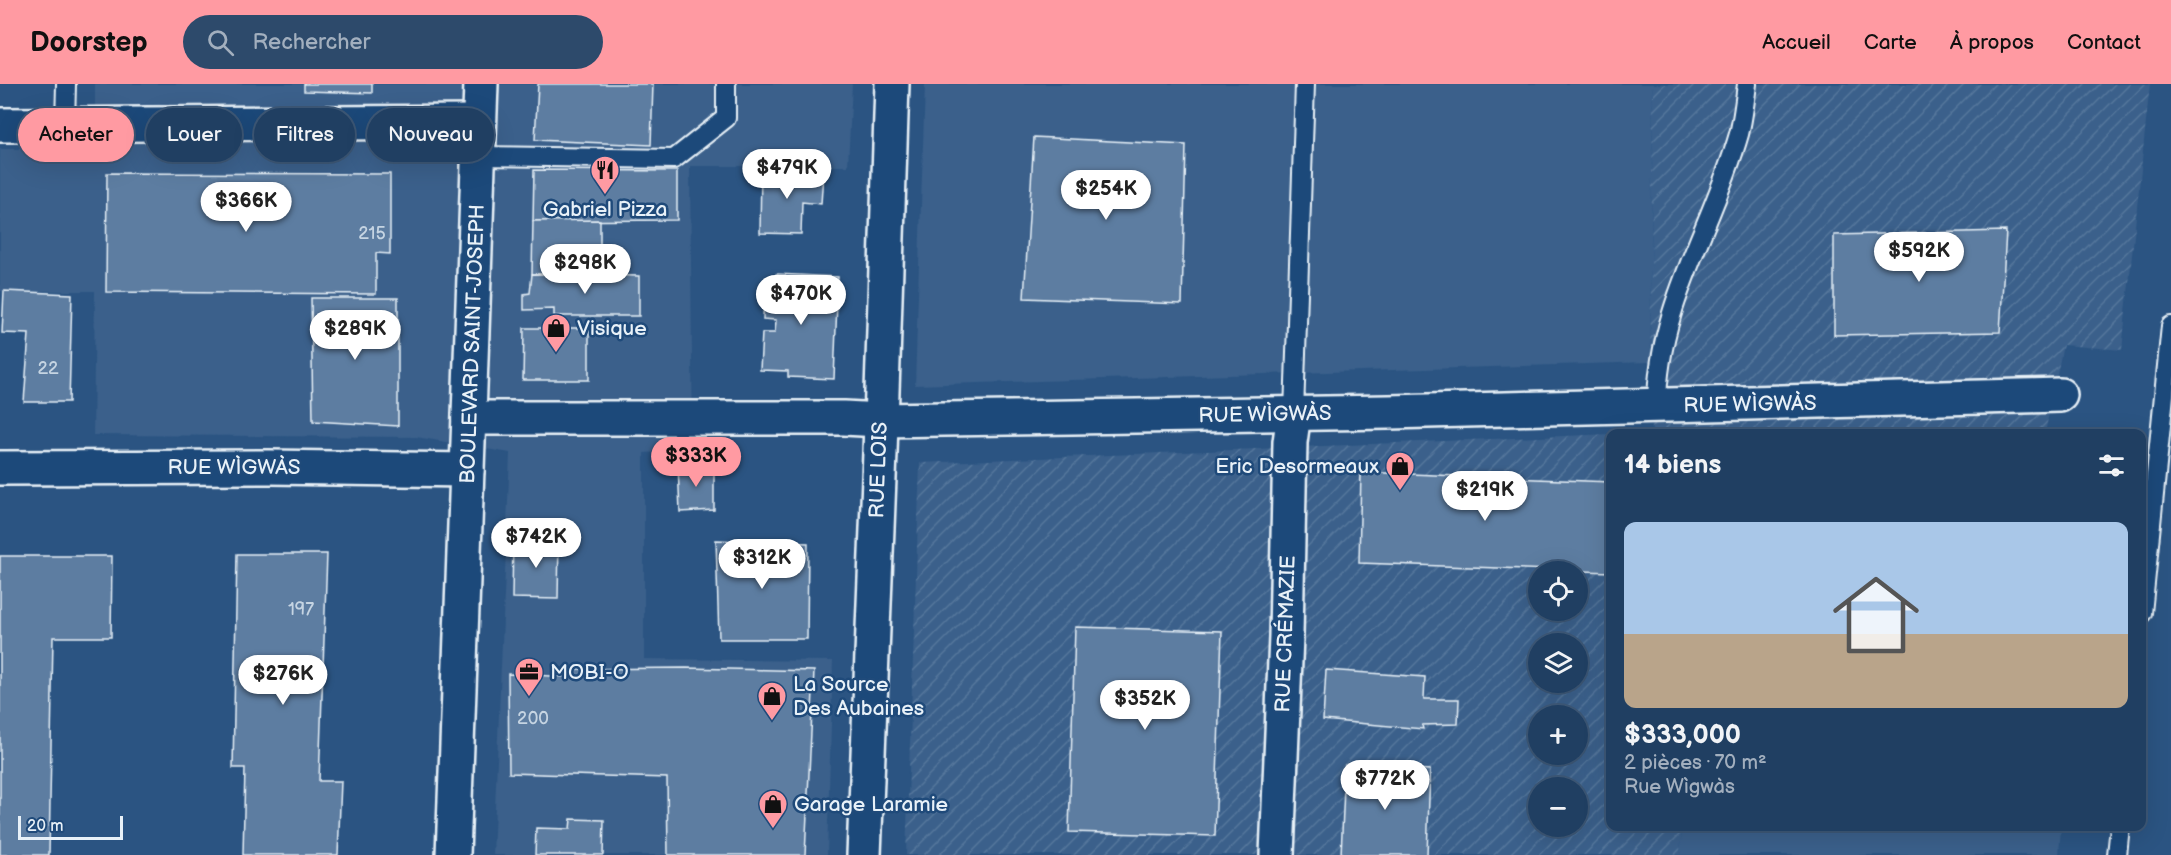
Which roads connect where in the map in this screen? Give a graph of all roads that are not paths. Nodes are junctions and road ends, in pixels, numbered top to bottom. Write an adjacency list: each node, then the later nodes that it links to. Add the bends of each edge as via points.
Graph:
1 (66, 84): 7 (lane)
2 (481, 84): 8 (street, BOULEVARD SAINT-JOSEPH)
3 (726, 84): 13 (lane, via 726,118 675,159)
4 (892, 84): 20 (street, RUE LOIS)
5 (1305, 84): 18 (lane)
6 (1748, 84): 17 (lane, via 1739,133 1683,278 1664,343)
7 (65, 108)
8 (480, 108)
9 (367, 122): 10 (street)
10 (134, 124)
11 (0, 125): 12 (street)
12 (18, 125)
13 (494, 156)
14 (478, 162): 19 (street, BOULEVARD SAINT-JOSEPH)
15 (2171, 326): 23 (lane)
16 (2060, 395): 17 (street, RUE WÌGWÀS)
17 (1658, 406): 18 (street, RUE WÌGWÀS)
18 (1294, 413): 20 (street, RUE WÌGWÀS); 27 (street, RUE CRÉMAZIE)
19 (469, 418): 20 (street, RUE WÌGWÀS); 22 (street, BOULEVARD SAINT-JOSEPH)
20 (880, 420): 26 (street, RUE LOIS)
21 (0, 468): 22 (street, RUE WÌGWÀS)
22 (467, 470): 25 (street, BOULEVARD SAINT-JOSEPH)
23 (2146, 573)
24 (2119, 831): 28 (lane)
25 (453, 855)
26 (864, 855)
27 (1277, 855)
28 (2117, 855)

